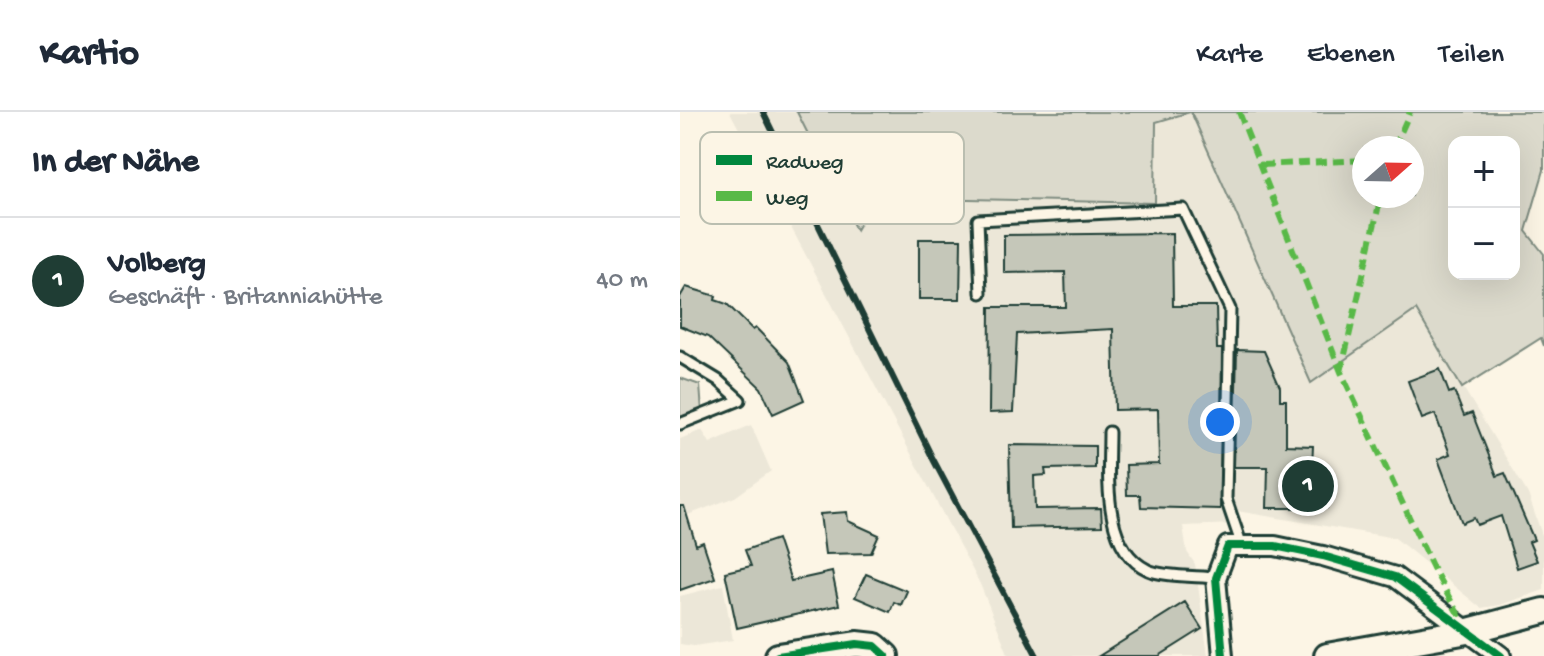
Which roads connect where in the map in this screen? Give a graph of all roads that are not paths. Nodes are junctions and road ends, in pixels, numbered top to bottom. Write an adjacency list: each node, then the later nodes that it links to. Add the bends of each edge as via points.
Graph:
1 (981, 293): 5 (lane, via 978,220 1183,209 1230,309 1226,499)
2 (680, 357): 3 (lane, via 740,400)
3 (680, 424)
4 (1109, 432): 6 (lane, via 1109,507 1124,546 1149,570)
5 (1243, 546): 6 (street, via 1228,546); 8 (street, via 1287,548 1395,577)
6 (1216, 578): 11 (street)
7 (1544, 611): 8 (street)
8 (1468, 631): 12 (street); 13 (street)
9 (784, 656): 10 (street, via 857,644 875,646)
10 (886, 656)
11 (1223, 656)
12 (1327, 656)
13 (1501, 656)

